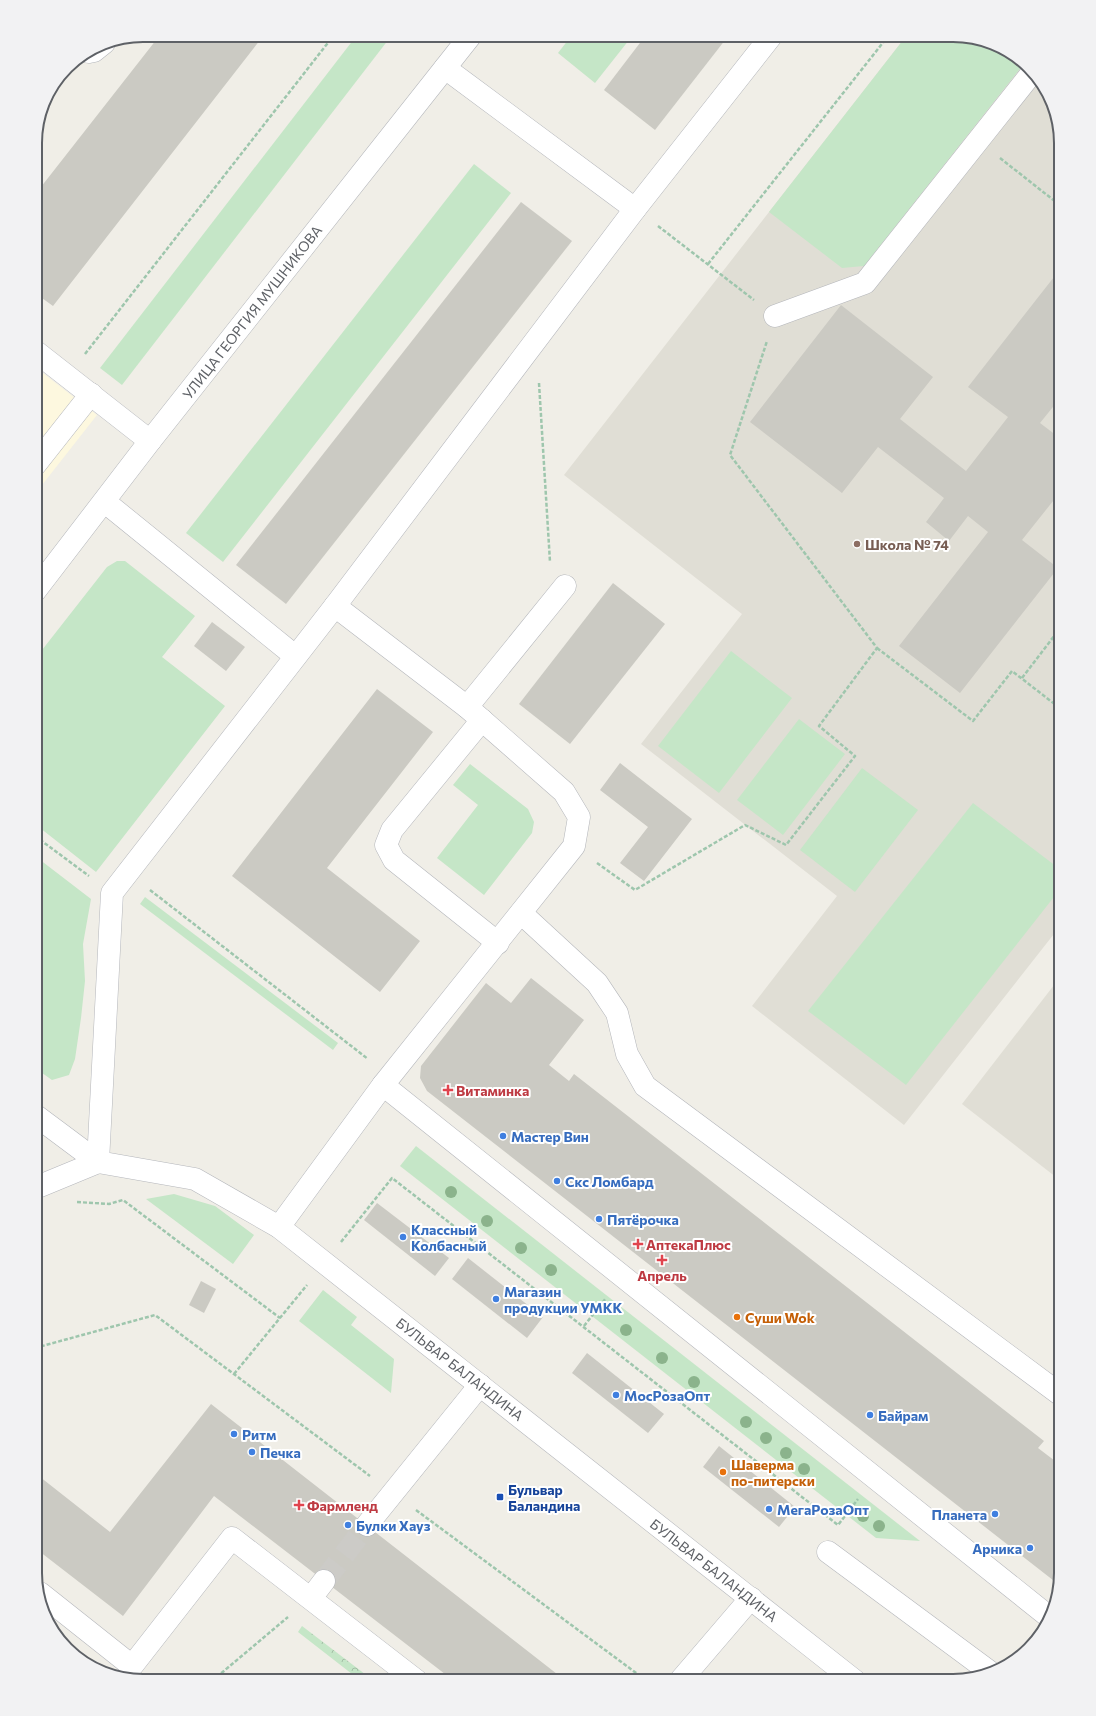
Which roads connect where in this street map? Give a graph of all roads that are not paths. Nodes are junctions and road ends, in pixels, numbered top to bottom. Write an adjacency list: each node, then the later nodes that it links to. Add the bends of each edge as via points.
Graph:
1 (465, 42): 3 (street, УЛИЦА ГЕОРГИЯ МУШНИКОВА)
2 (766, 42): 5 (street)
3 (445, 68): 5 (street); 9 (street, УЛИЦА ГЕОРГИЯ МУШНИКОВА)
4 (1029, 76): 6 (street, via 865,283)
5 (635, 209): 14 (street)
6 (775, 316)
7 (42, 356): 8 (street)
8 (91, 394): 9 (street); 10 (street)
9 (150, 441): 11 (street, УЛИЦА ГЕОРГИЯ МУШНИКОВА)
10 (42, 456)
11 (105, 502): 12 (street, УЛИЦА ГЕОРГИЯ МУШНИКОВА); 15 (street)
12 (42, 582)
13 (565, 586): 16 (street)
14 (335, 606): 15 (street); 16 (street)
15 (295, 656): 21 (street, via 112,893)
16 (474, 714): 17 (street, via 564,792 580,817 574,846); 18 (street, via 392,830 386,844 394,860)
17 (522, 913): 18 (street); 25 (street, via 597,983 617,1013 627,1054 645,1086)
18 (498, 943): 19 (street)
19 (383, 1085): 23 (street); 32 (street)
20 (42, 1120): 21 (street, БУЛЬВАР БАЛАНДИНА)
21 (98, 1162): 22 (street); 23 (street, БУЛЬВАР БАЛАНДИНА, via 194,1179)
22 (42, 1185)
23 (280, 1227): 24 (street, БУЛЬВАР БАЛАНДИНА)
24 (480, 1385): 26 (street); 31 (street, БУЛЬВАР БАЛАНДИНА)
25 (1054, 1390)
26 (367, 1525)
27 (828, 1552): 33 (street)
28 (324, 1581): 30 (street)
29 (45, 1597): 30 (street, via 132,1666 232,1538)
30 (310, 1598): 34 (street)
31 (750, 1598): 35 (street); 36 (street, БУЛЬВАР БАЛАНДИНА)
32 (1045, 1614)
33 (985, 1669)
34 (408, 1674)
35 (686, 1674)
36 (847, 1674)

